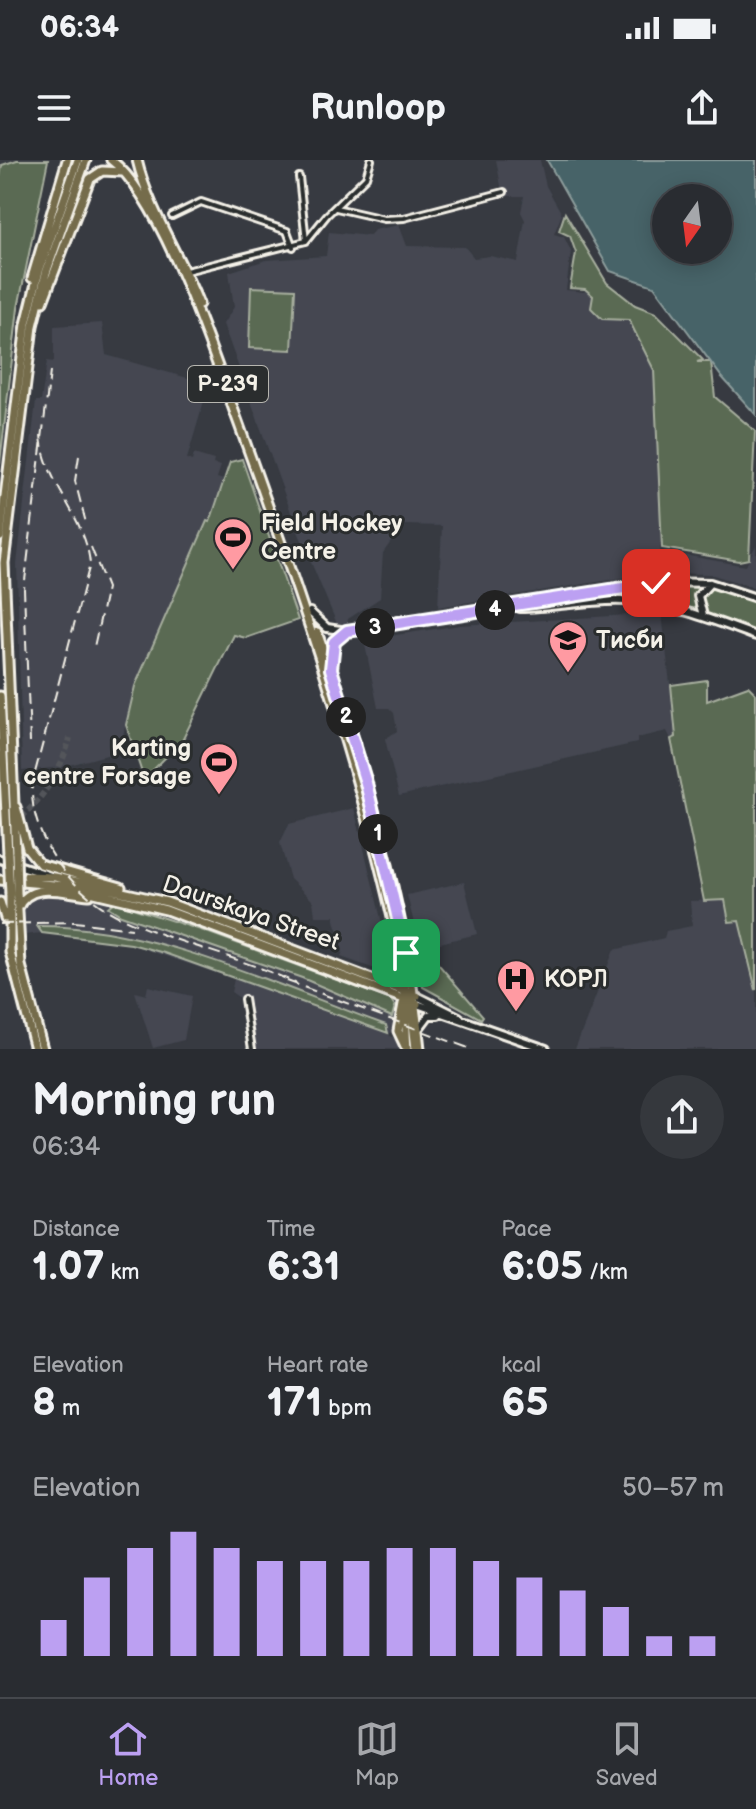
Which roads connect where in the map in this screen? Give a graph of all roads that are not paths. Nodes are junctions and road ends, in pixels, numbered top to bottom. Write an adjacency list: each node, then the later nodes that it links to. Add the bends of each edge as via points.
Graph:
1 (67, 160): 16 (main road, via 39,250)
2 (78, 160): 9 (main road)
3 (86, 160): 9 (main road)
4 (111, 160): 7 (main road, Р-239)
5 (137, 160): 15 (main road, Р-239, via 147,195)
6 (371, 160): 11 (street, via 366,177)
7 (127, 173): 16 (main road, via 102,171 90,179); 38 (main road, Р-239, via 195,306 308,619 354,764)
8 (299, 177): 13 (street)
9 (73, 189): 16 (main road)
10 (504, 192): 11 (street, via 404,218)
11 (334, 208): 13 (street)
12 (172, 216): 14 (street, via 201,202 287,231)
13 (306, 241): 14 (street)
14 (293, 247): 15 (street)
15 (186, 271): 21 (main road, Р-239)
16 (30, 325): 17 (main road); 28 (main road, via 4,563)
17 (0, 537)
18 (710, 583): 19 (street); 20 (street, via 634,585); 22 (street, via 698,596)
19 (756, 598)
20 (508, 609): 22 (street, via 621,601); 23 (street)
21 (310, 612): 23 (street, via 327,628); 25 (main road, Р-239)
22 (703, 616): 24 (street)
23 (347, 631): 25 (street, via 332,648)
24 (755, 635)
25 (331, 669): 38 (main road, Р-239, via 366,783)
26 (0, 696): 27 (main road)
27 (0, 717): 29 (main road)
28 (13, 798): 29 (main road); 34 (main road, via 35,860 46,868 104,881)
29 (12, 853): 33 (main road, bridge)
30 (0, 859): 31 (street, Daurskaya Street)
31 (55, 877): 32 (main road); 34 (main road, Daurskaya Street)
32 (0, 878): 34 (main road)
33 (13, 894): 36 (main road); 37 (main road)
34 (140, 900): 36 (main road, via 39,890 24,897); 38 (main road, Daurskaya Street, via 208,920)
35 (0, 902): 37 (main road)
36 (17, 913): 44 (main road, via 21,965)
37 (8, 931): 43 (main road, via 16,984)
38 (411, 998): 40 (street, Daurskaya Street); 41 (main road); 42 (street, Daurskaya Street); 46 (main road); 47 (main road)
39 (244, 999): 45 (street)
40 (450, 1018): 41 (street, via 429,1015); 42 (street, Daurskaya Street)
41 (420, 1027): 47 (main road)
42 (480, 1028): 48 (street, Daurskaya Street)
43 (35, 1049)
44 (43, 1049)
45 (252, 1049)
46 (407, 1049)
47 (418, 1049)
48 (546, 1049)

